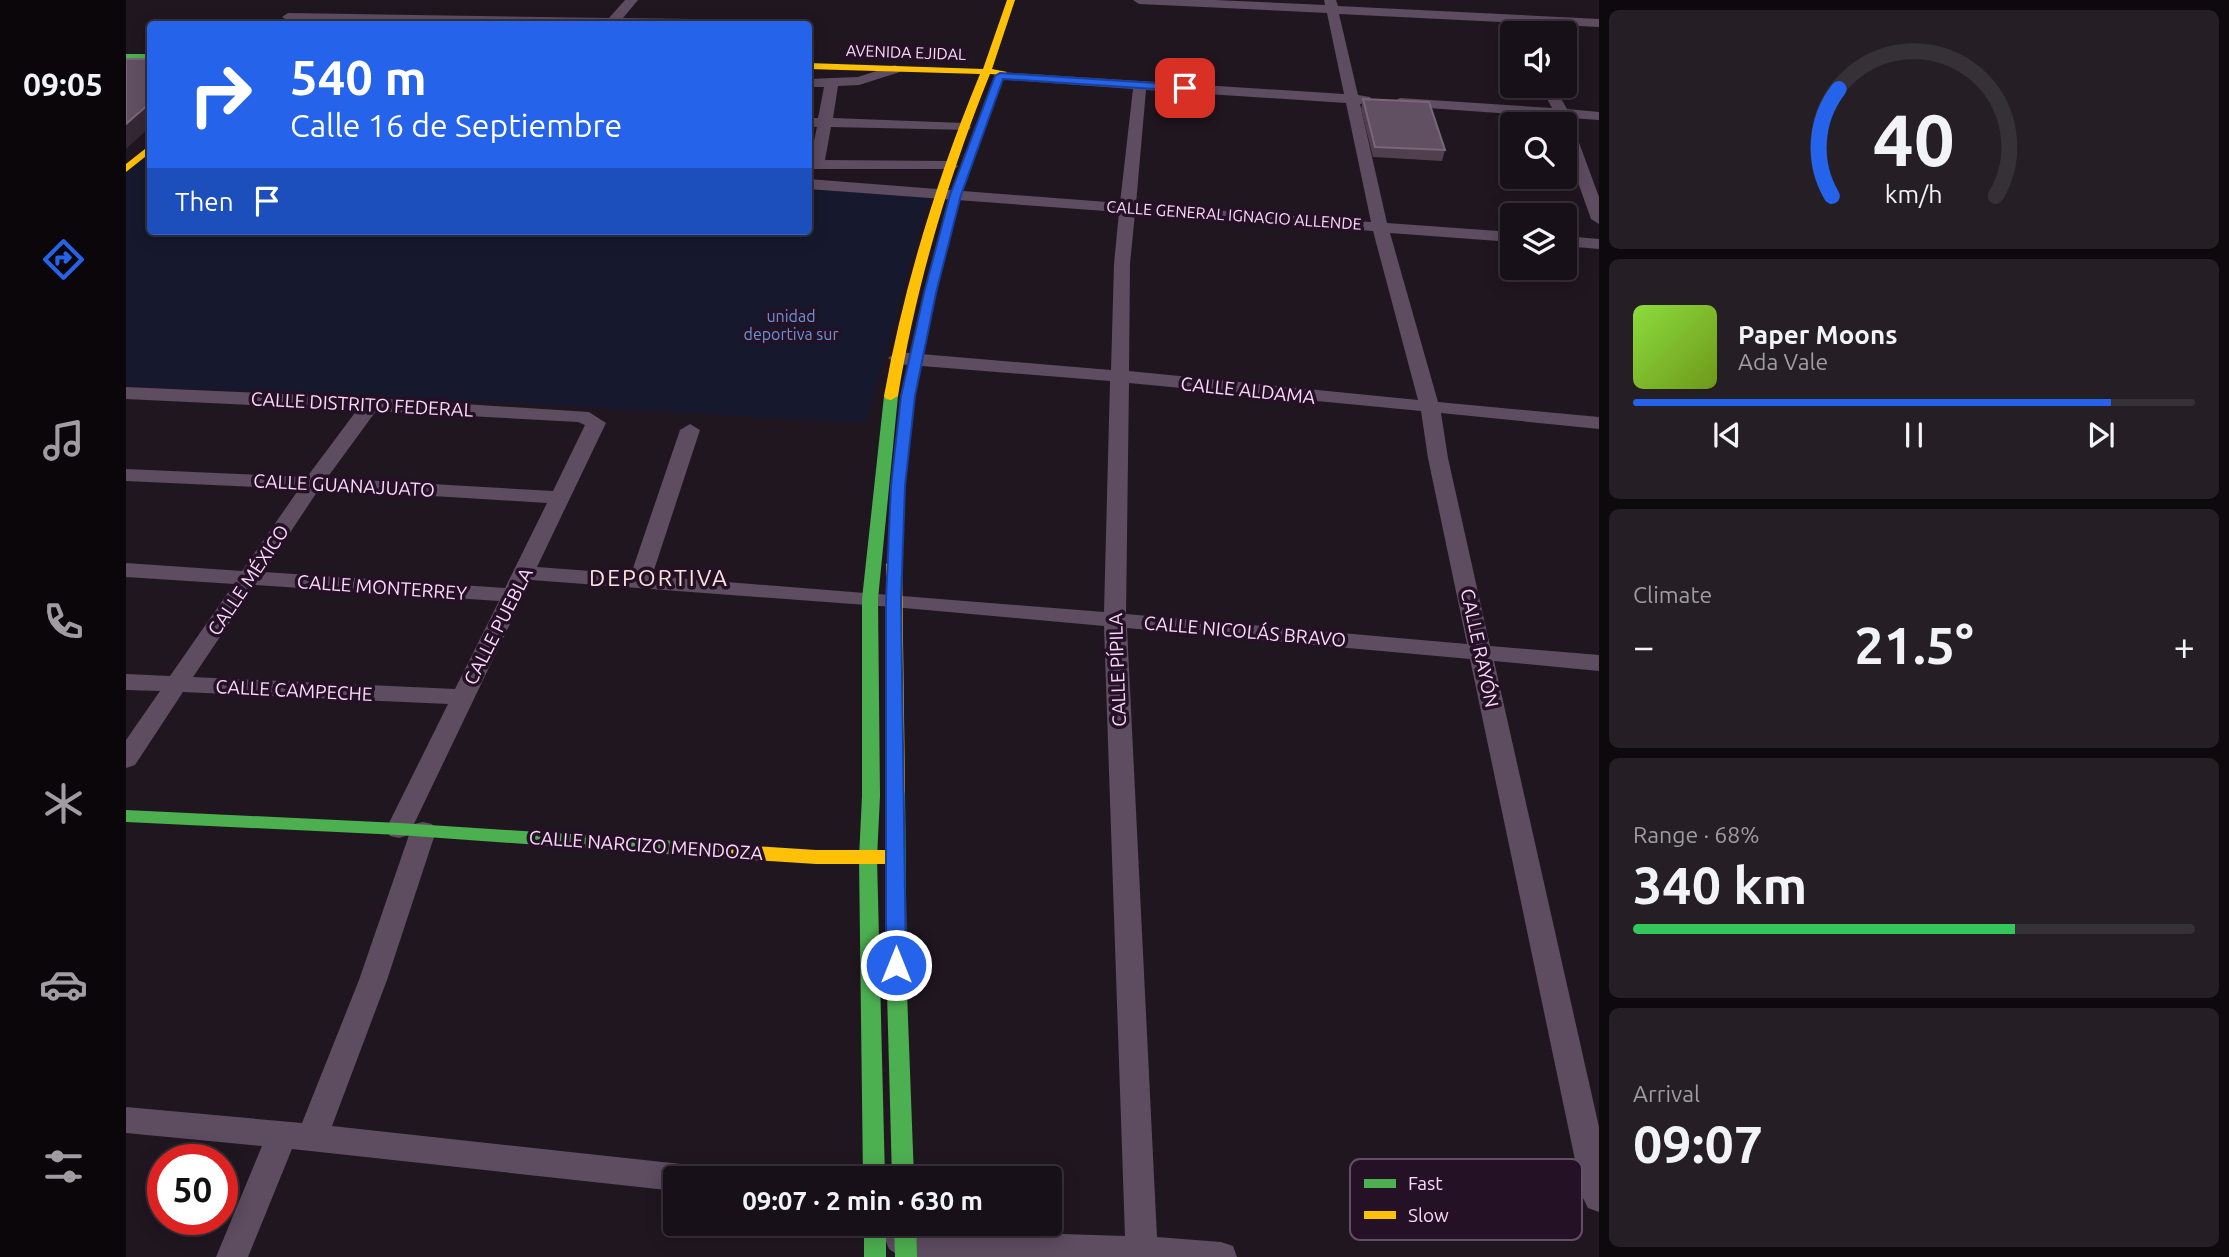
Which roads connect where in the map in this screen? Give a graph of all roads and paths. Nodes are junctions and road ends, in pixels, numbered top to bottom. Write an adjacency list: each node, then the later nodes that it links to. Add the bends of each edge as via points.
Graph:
1 (306, 0): 9 (street)
2 (632, 0): 10 (street)
3 (1011, 0): 13 (main road)
4 (1025, 0): 13 (main road)
5 (1139, 0): 7 (street)
6 (1505, 0): 8 (street)
7 (1332, 4): 8 (street); 26 (street, CALLE RAYÓN)
8 (1513, 18): 11 (street); 12 (street)
9 (284, 21)
10 (614, 21)
11 (1515, 21)
12 (1599, 23)
13 (1007, 38): 21 (main road)
14 (126, 57): 15 (main road)
15 (147, 57)
16 (126, 63): 17 (main road)
17 (147, 63)
18 (812, 66): 19 (main road, AVENIDA EJIDAL)
19 (888, 71): 20 (main road, AVENIDA EJIDAL); 21 (main road, AVENIDA EJIDAL); 23 (street, via 859,81)
20 (812, 73)
21 (998, 74): 24 (street); 32 (main road); 41 (main road)
22 (812, 83): 23 (street)
23 (832, 83): 31 (street)
24 (1140, 85): 26 (street); 42 (street, CALLE PÍPILA)
25 (1553, 98): 27 (street)
26 (1351, 100): 27 (street); 44 (street, CALLE RAYÓN)
27 (1561, 112)
28 (1577, 114): 29 (street)
29 (1599, 116)
30 (812, 122): 31 (street)
31 (825, 123): 32 (street); 37 (street)
32 (964, 127): 38 (main road)
33 (147, 138): 35 (main road)
34 (147, 151): 39 (main road)
35 (126, 156)
36 (1577, 157): 43 (street)
37 (813, 164): 38 (street)
38 (950, 166): 41 (main road)
39 (126, 169)
40 (812, 184): 41 (street, CALLE GENERAL IGNACIO ALLENDE)
41 (948, 194): 42 (street, CALLE GENERAL IGNACIO ALLENDE); 48 (main road); 49 (main road)
42 (1127, 206): 44 (street, CALLE GENERAL IGNACIO ALLENDE); 50 (street, CALLE PÍPILA)
43 (1599, 219)
44 (1380, 226): 45 (street, CALLE GENERAL IGNACIO ALLENDE); 53 (street, CALLE RAYÓN)
45 (1500, 236)
46 (1577, 242): 47 (street)
47 (1599, 244)
48 (939, 256)
49 (897, 358): 50 (street, CALLE ALDAMA); 69 (main road, via 886,432)
50 (1118, 376): 53 (street, CALLE ALDAMA); 70 (street, CALLE PÍPILA)
51 (132, 393): 52 (street, CALLE DISTRITO FEDERAL); 54 (street)
52 (372, 404): 56 (street, CALLE DISTRITO FEDERAL, via 582,416); 60 (street, CALLE MÉXICO)
53 (1430, 407): 57 (street, CALLE ALDAMA); 71 (street, CALLE RAYÓN)
54 (126, 408)
55 (905, 419): 62 (main road)
56 (596, 423): 61 (street, CALLE PUEBLA)
57 (1599, 423)
58 (690, 430): 67 (street)
59 (126, 475): 60 (street, CALLE GUANAJUATO)
60 (313, 483): 61 (street, CALLE GUANAJUATO); 66 (street, CALLE MÉXICO)
61 (561, 498): 65 (street, CALLE PUEBLA)
62 (897, 499)
63 (894, 551): 69 (main road)
64 (126, 570): 66 (street, CALLE MONTERREY)
65 (525, 573): 67 (street, CALLE NICOLÁS BRAVO); 68 (street, CALLE PUEBLA)
66 (249, 579): 68 (street, CALLE MONTERREY); 74 (street, CALLE MÉXICO)
67 (640, 580): 69 (street, CALLE NICOLÁS BRAVO)
68 (513, 595): 75 (street, CALLE PUEBLA)
69 (882, 599): 70 (street, CALLE NICOLÁS BRAVO); 79 (main road); 80 (main road)
70 (1115, 619): 71 (street, CALLE NICOLÁS BRAVO); 89 (street, CALLE PÍPILA)
71 (1481, 652): 72 (street, CALLE NICOLÁS BRAVO); 86 (street, CALLE RAYÓN)
72 (1599, 663)
73 (126, 682): 74 (street, CALLE CAMPECHE)
74 (177, 684): 75 (street, CALLE CAMPECHE); 76 (street, CALLE MÉXICO)
75 (462, 697): 78 (street, CALLE PUEBLA)
76 (126, 759)
77 (126, 816): 78 (main road, CALLE NARCIZO MENDOZA)
78 (411, 830): 80 (main road, CALLE NARCIZO MENDOZA); 82 (street, via 373,980)
79 (895, 857): 80 (main road, CALLE NARCIZO MENDOZA); 84 (main road)
80 (868, 858): 83 (main road)
81 (126, 1120): 82 (street)
82 (297, 1137): 85 (street); 90 (street)
83 (874, 1166)
84 (904, 1166)
85 (663, 1176)
86 (1599, 1198)
87 (875, 1236): 91 (main road)
88 (901, 1237): 89 (street)
89 (1142, 1254): 92 (street)
90 (232, 1257)
91 (875, 1257)
92 (1221, 1257)

